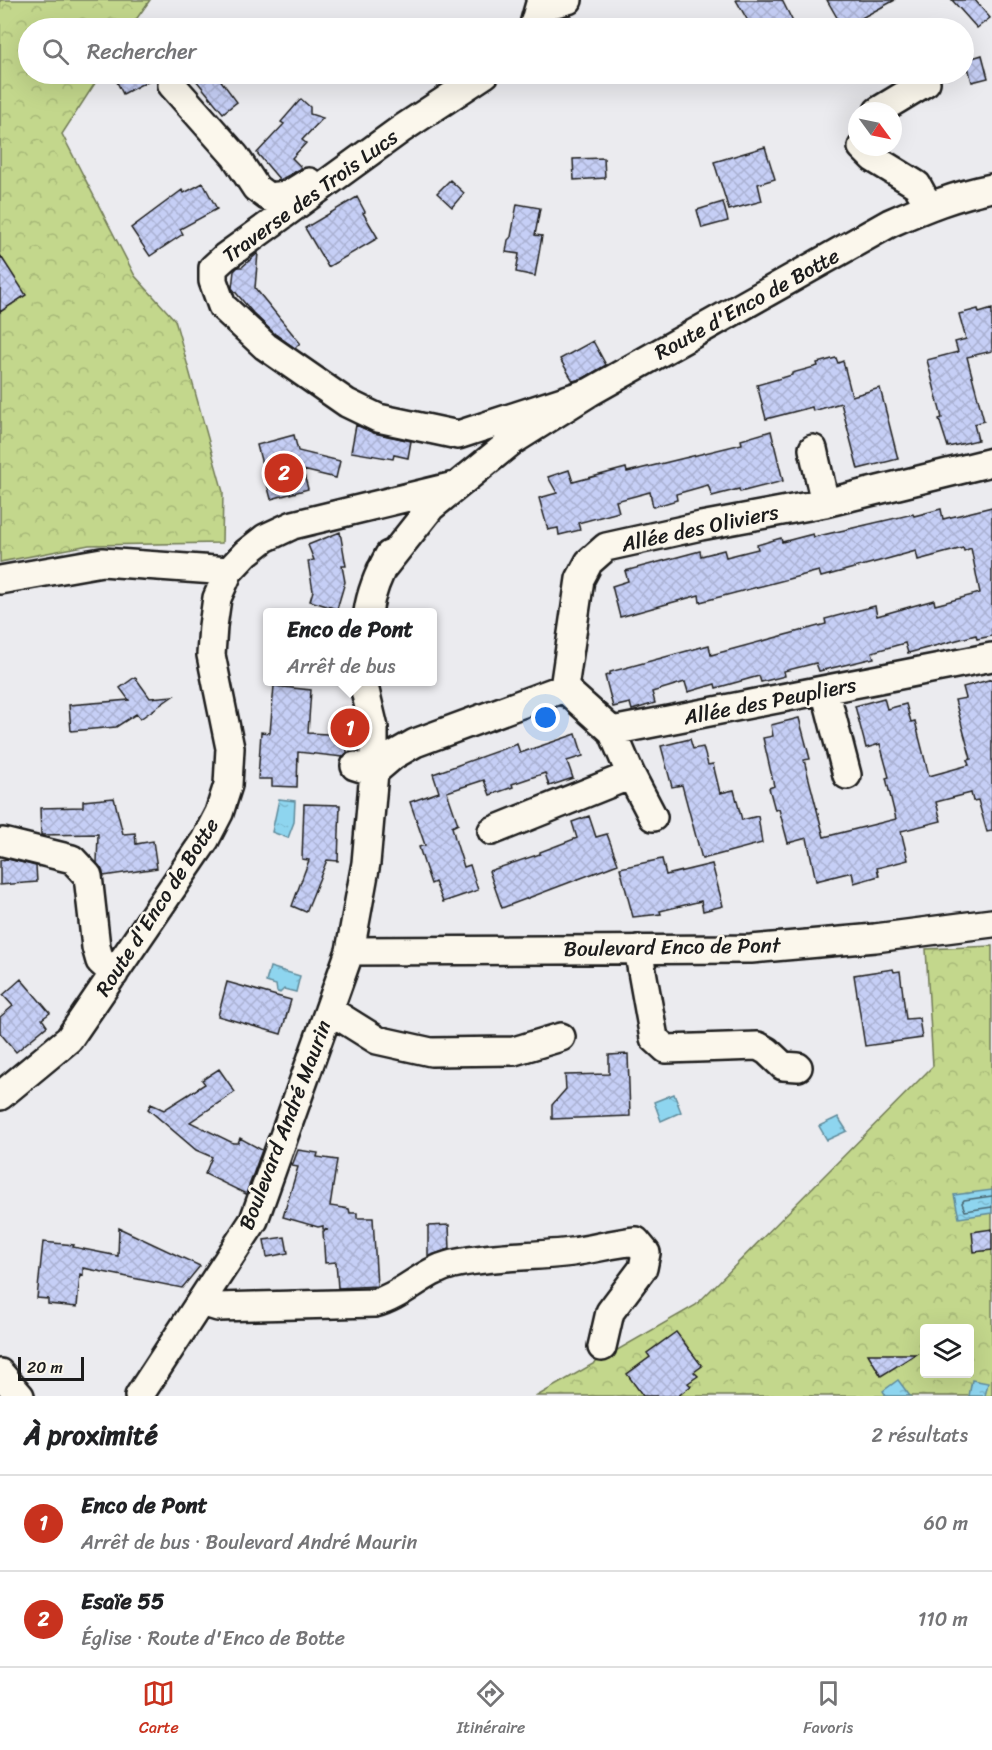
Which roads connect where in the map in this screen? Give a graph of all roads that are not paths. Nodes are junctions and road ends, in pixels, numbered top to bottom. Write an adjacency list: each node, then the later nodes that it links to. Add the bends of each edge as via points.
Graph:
1 (568, 0): 2 (street)
2 (538, 12)
3 (470, 84): 7 (street, Traverse des Trois Lucs)
4 (923, 84): 6 (street)
5 (172, 85): 7 (street, via 235,156 256,188 268,197 288,195 371,131)
6 (893, 102)
7 (400, 130): 11 (street, Traverse des Trois Lucs, via 213,268 222,306 265,346 347,403 378,418 458,435)
8 (871, 156): 10 (street, via 917,185)
9 (992, 188): 10 (street, Route d'Enco de Botte)
10 (928, 206): 11 (street, Route d'Enco de Botte)
11 (590, 392): 12 (street, Route d'Enco de Botte)
12 (512, 441): 15 (street, Route d'Enco de Botte); 16 (street, Route d'Enco de Botte, via 441,473)
13 (813, 449): 17 (street)
14 (992, 462): 17 (street, Allée des Oliviers)
15 (458, 485): 16 (street, Route d'Enco de Botte); 18 (street, via 431,507)
16 (420, 494): 18 (street); 19 (street, Route d'Enco de Botte, via 293,525 265,538)
17 (825, 503): 24 (street, Allée des Oliviers, via 606,548 589,562 580,579)
18 (381, 570): 21 (street)
19 (229, 571): 20 (street, via 102,562); 37 (street, Route d'Enco de Botte, via 217,598 211,656 230,748 228,785 205,840)
20 (0, 580)
21 (368, 608)
22 (992, 657): 25 (street, Allée des Peupliers)
23 (363, 686): 28 (street, Boulevard André Maurin)
24 (564, 688): 26 (street); 27 (street)
25 (825, 690): 26 (street, Allée des Peupliers); 30 (street)
26 (612, 731): 29 (street)
27 (415, 743): 28 (street, via 394,755); 28 (street, via 393,738)
28 (365, 752): 36 (street, Boulevard André Maurin, via 366,863)
29 (631, 775): 31 (street); 32 (street)
30 (847, 775)
31 (653, 817)
32 (492, 831)
33 (3, 842): 37 (street, via 72,859 88,876 96,947 100,962)
34 (992, 922): 35 (street, Boulevard Enco de Pont, via 751,949)
35 (638, 949): 36 (street, Boulevard Enco de Pont); 40 (street, via 654,1038 666,1049 758,1046 783,1066)
36 (350, 951): 38 (street, Boulevard André Maurin)
37 (114, 974): 41 (street, Route d'Enco de Botte, via 69,1039)
38 (329, 1010): 39 (street, via 377,1040 431,1052 514,1051); 42 (street, Boulevard André Maurin, via 254,1220)
39 (561, 1036)
40 (798, 1067)
41 (0, 1096)
42 (202, 1302): 43 (street, via 218,1307 375,1303 452,1264 636,1241 646,1253 643,1268 610,1312); 46 (street, Boulevard André Maurin)
43 (602, 1347)
44 (0, 1373): 45 (street)
45 (20, 1396)
46 (139, 1396)

